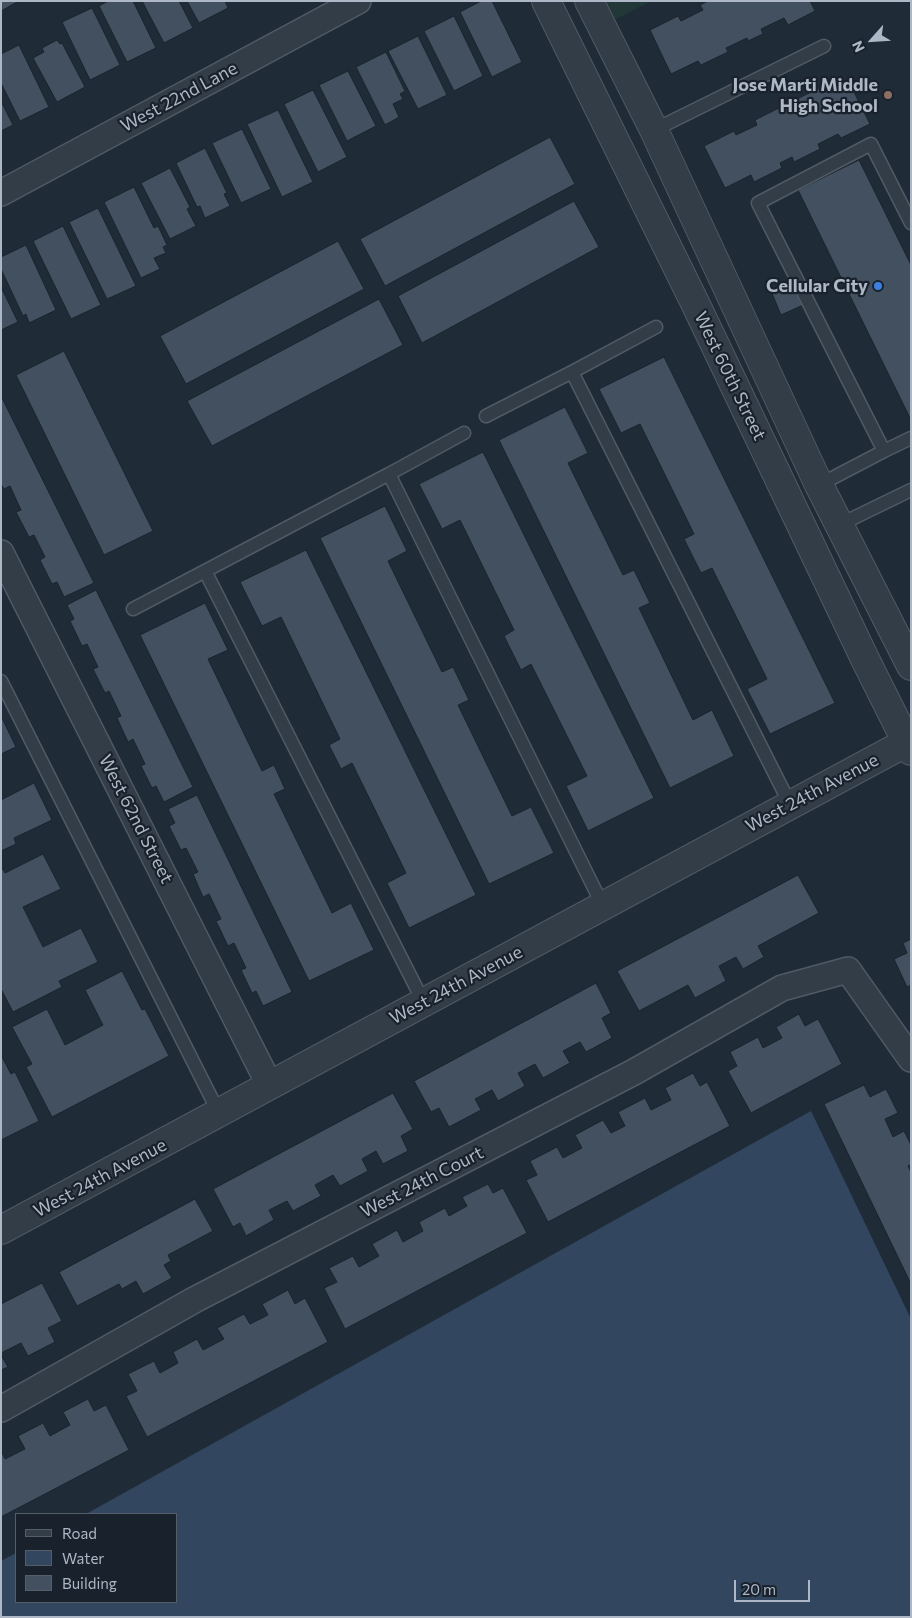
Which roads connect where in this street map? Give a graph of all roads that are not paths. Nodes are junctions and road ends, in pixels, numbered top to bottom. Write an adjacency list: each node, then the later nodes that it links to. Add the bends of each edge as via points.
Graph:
1 (358, 1): 7 (street, West 22nd Lane)
2 (546, 1): 6 (street, West 60th Street)
3 (589, 1): 5 (street, West 60th Street)
4 (824, 46): 5 (lane)
5 (654, 130): 8 (street, West 60th Street)
6 (638, 187): 8 (street, via 654,205 674,216); 26 (street, West 60th Street)
7 (1, 192)
8 (698, 223): 17 (street, West 60th Street)
9 (911, 223): 15 (lane, via 871,144 758,203)
10 (656, 327): 11 (lane)
11 (572, 372): 12 (lane); 27 (lane)
12 (486, 416)
13 (464, 432): 16 (lane)
14 (911, 438): 15 (lane)
15 (884, 451): 17 (lane)
16 (389, 474): 21 (lane); 28 (lane)
17 (819, 485): 19 (street, West 60th Street)
18 (911, 490): 19 (lane)
19 (839, 526): 23 (street, West 60th Street)
20 (1, 553): 31 (street, West 62nd Street)
21 (205, 571): 22 (lane); 29 (lane)
22 (133, 609)
23 (904, 638): 24 (street, West 60th Street)
24 (911, 666)
25 (1, 681): 32 (lane)
26 (909, 744): 27 (street, West 24th Avenue)
27 (790, 804): 28 (street, West 24th Avenue)
28 (603, 906): 29 (street, West 24th Avenue)
29 (424, 1003): 31 (street, West 24th Avenue)
30 (911, 1059): 34 (street, West 24th Court, via 848,970 782,988 634,1072 196,1299)
31 (270, 1086): 32 (street, West 24th Avenue)
32 (219, 1114): 33 (street, West 24th Avenue)
33 (1, 1230)
34 (1, 1409)

